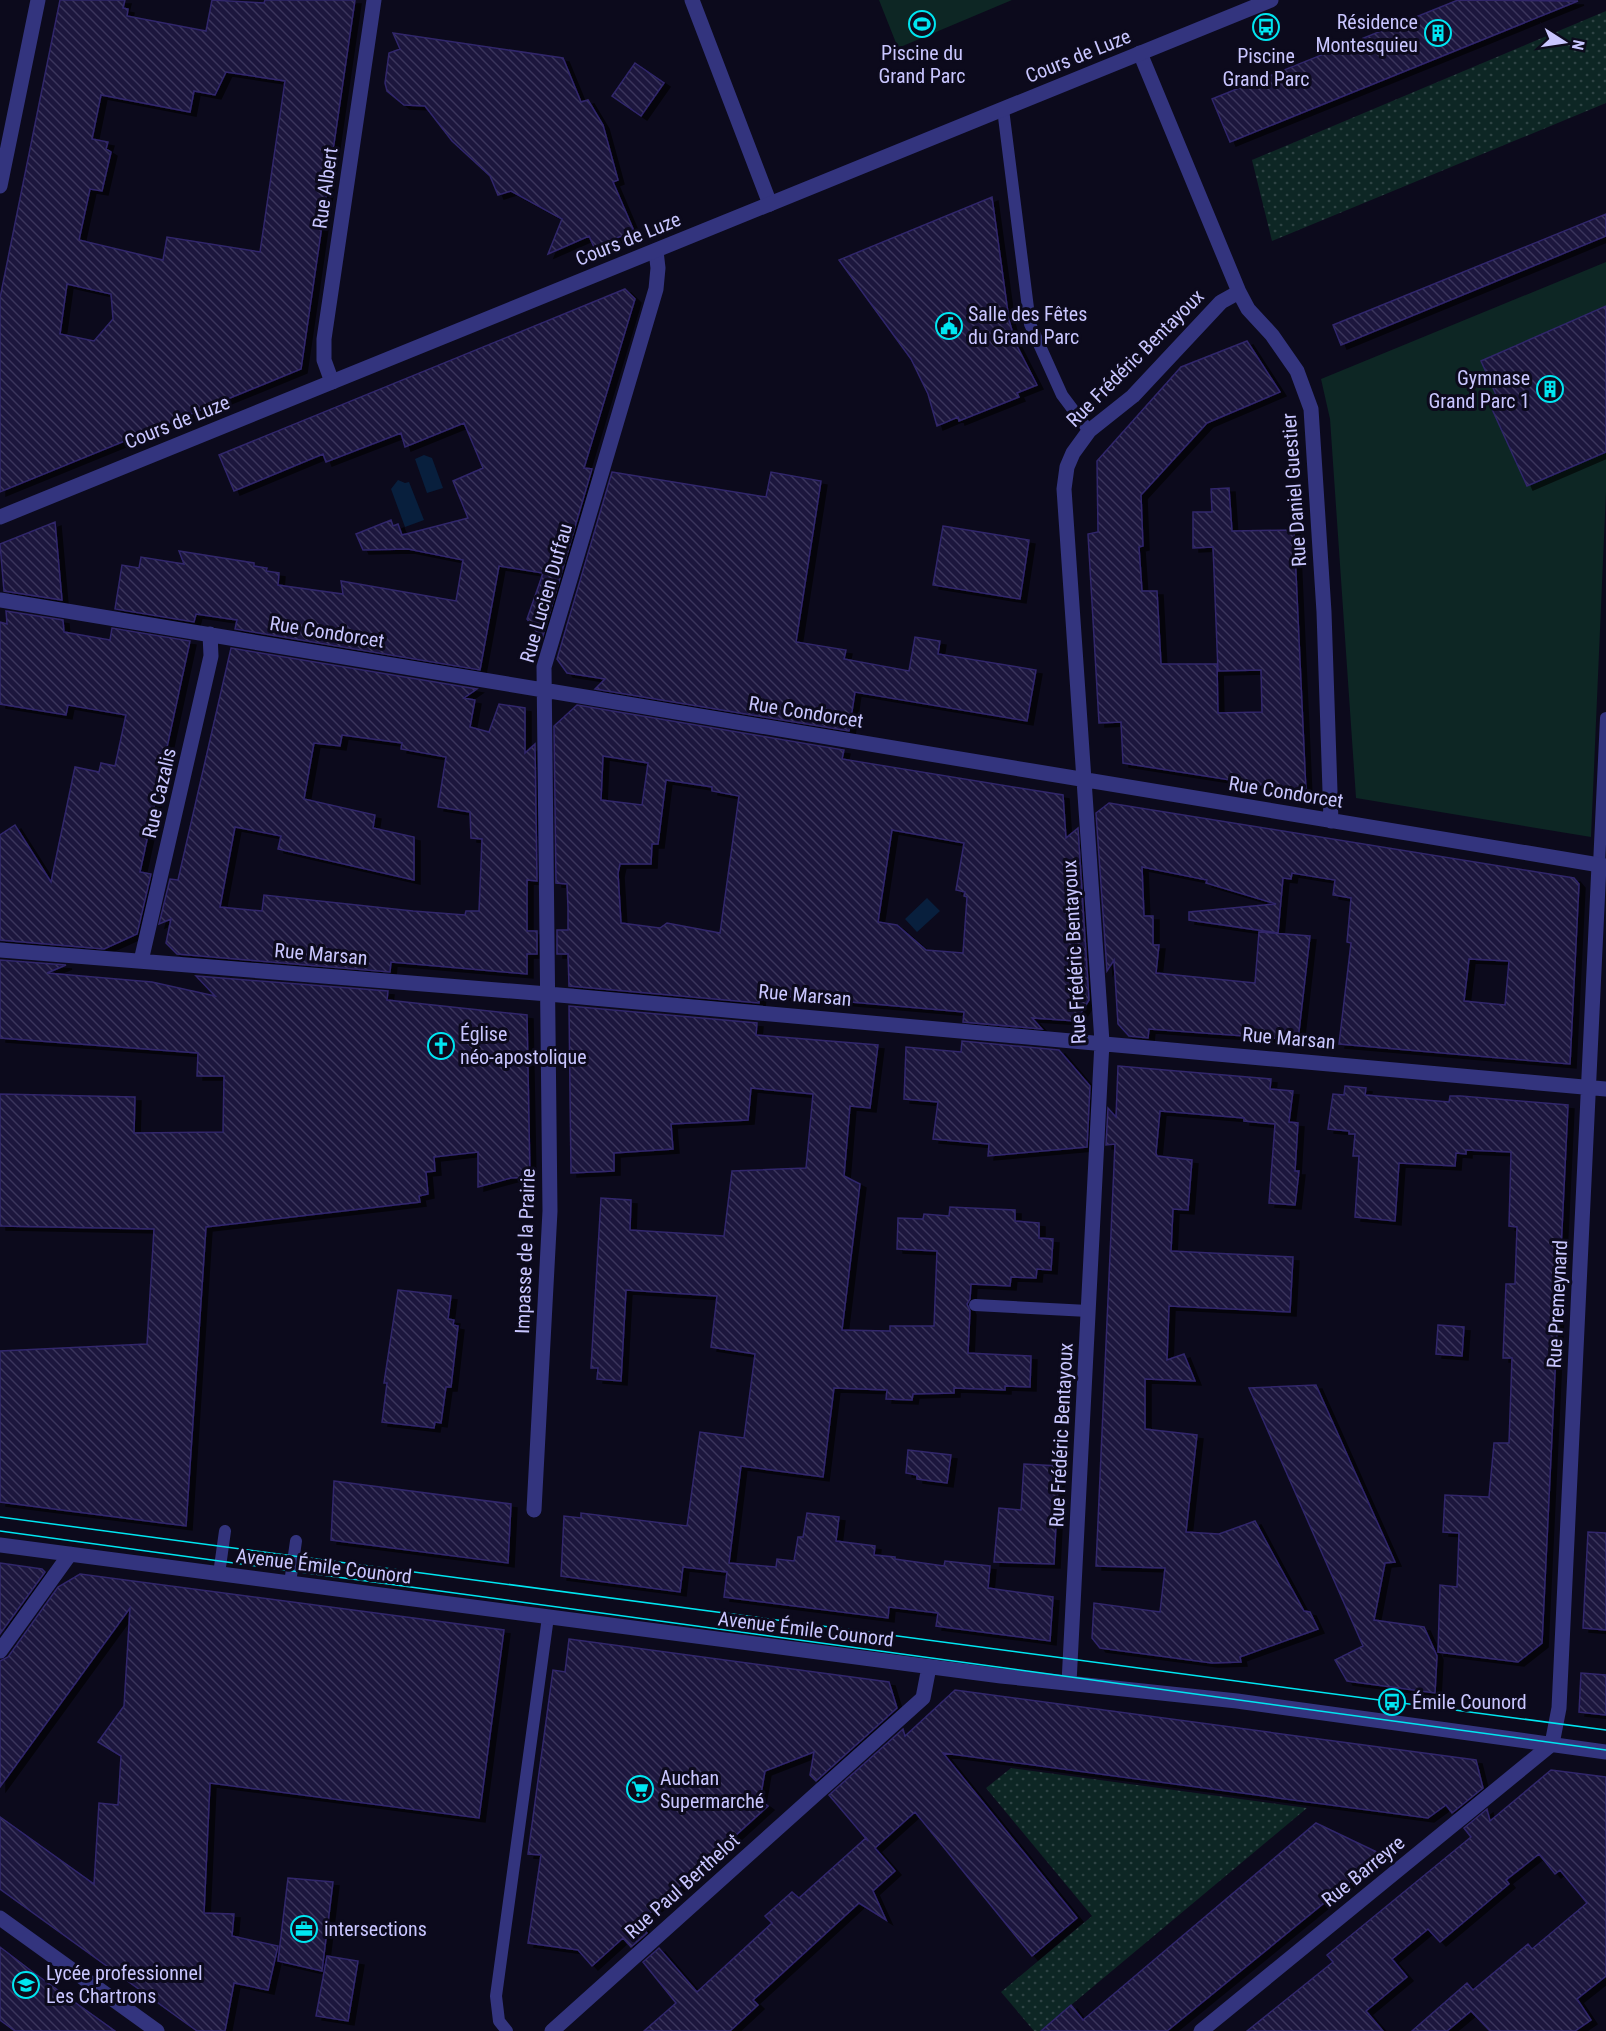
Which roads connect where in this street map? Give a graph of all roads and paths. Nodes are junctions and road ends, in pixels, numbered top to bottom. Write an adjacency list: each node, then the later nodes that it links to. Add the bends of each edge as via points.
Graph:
1 (38, 0): 7 (street)
2 (374, 0): 11 (street, Rue Albert, via 324,339 324,360)
3 (692, 0): 8 (street)
4 (1271, 0): 5 (street, Cours de Luze)
5 (1140, 53): 6 (street, Cours de Luze); 10 (street, Rue Daniel Guestier)
6 (1003, 109): 8 (street, Cours de Luze); 12 (lane, via 1030,324 1062,395)
7 (0, 186)
8 (770, 204): 9 (street, Cours de Luze)
9 (656, 251): 11 (street, Cours de Luze); 16 (street, Rue Lucien Duffau, via 656,289 544,667)
10 (1239, 292): 12 (street, Rue Frédéric Bentayoux, via 1221,302 1133,396); 19 (street, Rue Daniel Guestier, via 1297,371 1311,409 1324,612)
11 (332, 382): 13 (street, Cours de Luze)
12 (1089, 431): 18 (street, Rue Frédéric Bentayoux, via 1073,453 1064,489)
13 (0, 517)
14 (0, 600): 15 (street, Rue Condorcet)
15 (210, 634): 16 (street, Rue Condorcet); 22 (street, Rue Cazalis, via 211,656)
16 (544, 690): 18 (street, Rue Condorcet); 23 (street, Rue Lucien Duffau)
17 (1606, 718): 20 (lane)
18 (1084, 780): 19 (street, Rue Condorcet); 24 (street, Rue Frédéric Bentayoux)
19 (1331, 821): 20 (street, Rue Condorcet)
20 (1602, 866): 25 (street, Rue Premeynard)
21 (0, 950): 22 (street, Rue Marsan)
22 (141, 961): 23 (street, Rue Marsan)
23 (548, 994): 24 (street, Rue Marsan); 29 (street, Impasse de la Prairie, via 550,1211)
24 (1102, 1042): 25 (street, Rue Marsan); 28 (street, Rue Frédéric Bentayoux)
25 (1588, 1086): 26 (street, Rue Marsan); 40 (street, Rue Premeynard, via 1559,1708)
26 (1606, 1089)
27 (975, 1305): 28 (lane)
28 (1088, 1311): 39 (street, Rue Frédéric Bentayoux)
29 (534, 1510)
30 (225, 1531): 34 (lane)
31 (296, 1541): 35 (lane)
32 (0, 1545): 33 (street, Avenue Émile Counord)
33 (70, 1554): 34 (street, Avenue Émile Counord); 37 (street)
34 (219, 1574): 35 (street, Avenue Émile Counord)
35 (290, 1583): 36 (street, Avenue Émile Counord)
36 (549, 1617): 38 (street, Avenue Émile Counord); 44 (lane, via 496,1996 500,2021)
37 (0, 1651)
38 (928, 1667): 39 (street, Avenue Émile Counord); 45 (street, Rue Paul Berthelot, via 923,1698)
39 (1069, 1683): 40 (street, Avenue Émile Counord, via 1237,1701)
40 (1552, 1744): 41 (street, Avenue Émile Counord); 46 (street, Rue Barreyre)
41 (1606, 1752)
42 (0, 1918): 43 (street)
43 (157, 2031)
44 (507, 2031)
45 (552, 2031)
46 (1201, 2031)

